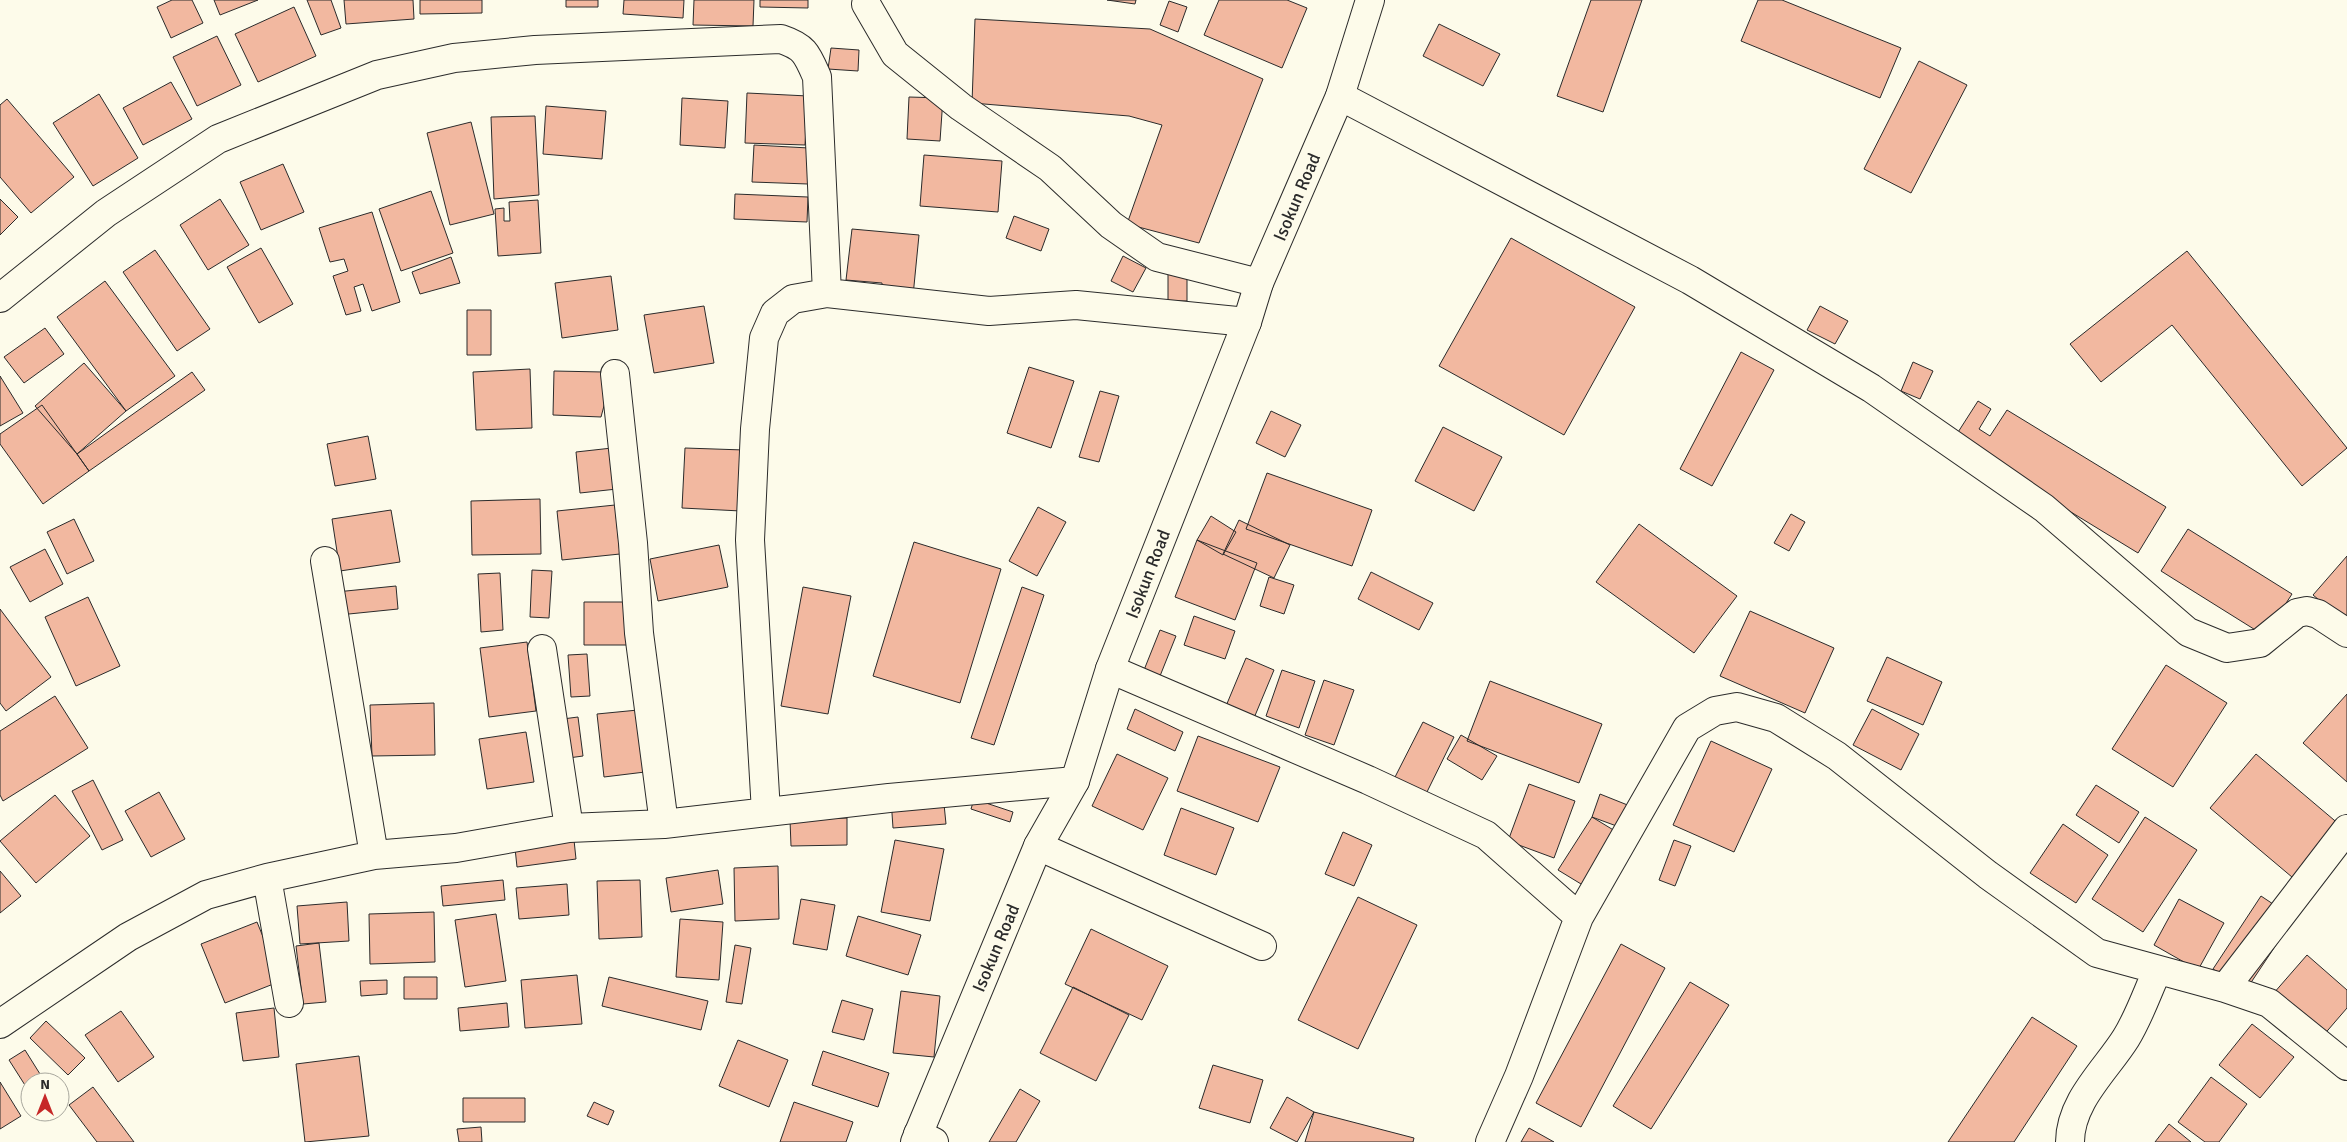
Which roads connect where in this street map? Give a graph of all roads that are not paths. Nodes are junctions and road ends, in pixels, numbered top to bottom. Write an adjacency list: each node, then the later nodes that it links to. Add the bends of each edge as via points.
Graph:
1 (1370, 0): 3 (street, Isokun Road)
2 (866, 4): 4 (street, via 895,54 961,107 1050,168 1111,225 1157,257)
3 (1340, 96): 4 (street, Isokun Road); 10 (street, via 1690,280 1871,388 2044,508 2188,632 2227,648 2260,642 2297,613 2307,610)
4 (1260, 283): 7 (street, Isokun Road)
5 (827, 293): 6 (street, via 817,77 799,45 781,39 535,50 454,58 377,75 218,139 106,213); 7 (street, via 989,310 1076,305); 14 (street, via 793,300 775,313 764,338 755,429 750,540)
6 (0, 298)
7 (1247, 322): 12 (street, Isokun Road)
8 (615, 374): 15 (street, via 639,633)
9 (325, 561): 19 (street)
10 (2347, 634)
11 (542, 649): 16 (street)
12 (1110, 669): 13 (street, Isokun Road); 21 (street, via 1478,830)
13 (1075, 781): 14 (street); 18 (street, Isokun Road)
14 (766, 812): 15 (street)
15 (664, 824): 16 (street)
16 (569, 828): 19 (street, via 456,848)
17 (2347, 829): 24 (street)
18 (1038, 846): 22 (street); 28 (street, Isokun Road)
19 (374, 855): 20 (street)
20 (267, 878): 25 (street); 26 (street, via 206,895 128,937)
21 (1579, 917): 23 (street, via 1687,728 1715,711 1737,707 1776,718 1837,756 1988,875 2097,953); 29 (street, via 1519,1076)
22 (1262, 946)
23 (2157, 971): 24 (street); 30 (street, via 2126,1037 2088,1088 2073,1120)
24 (2225, 988): 27 (street, via 2269,1003)
25 (289, 1003)
26 (0, 1024)
27 (2347, 1066)
28 (922, 1139)
29 (1490, 1142)
30 (2070, 1142)

